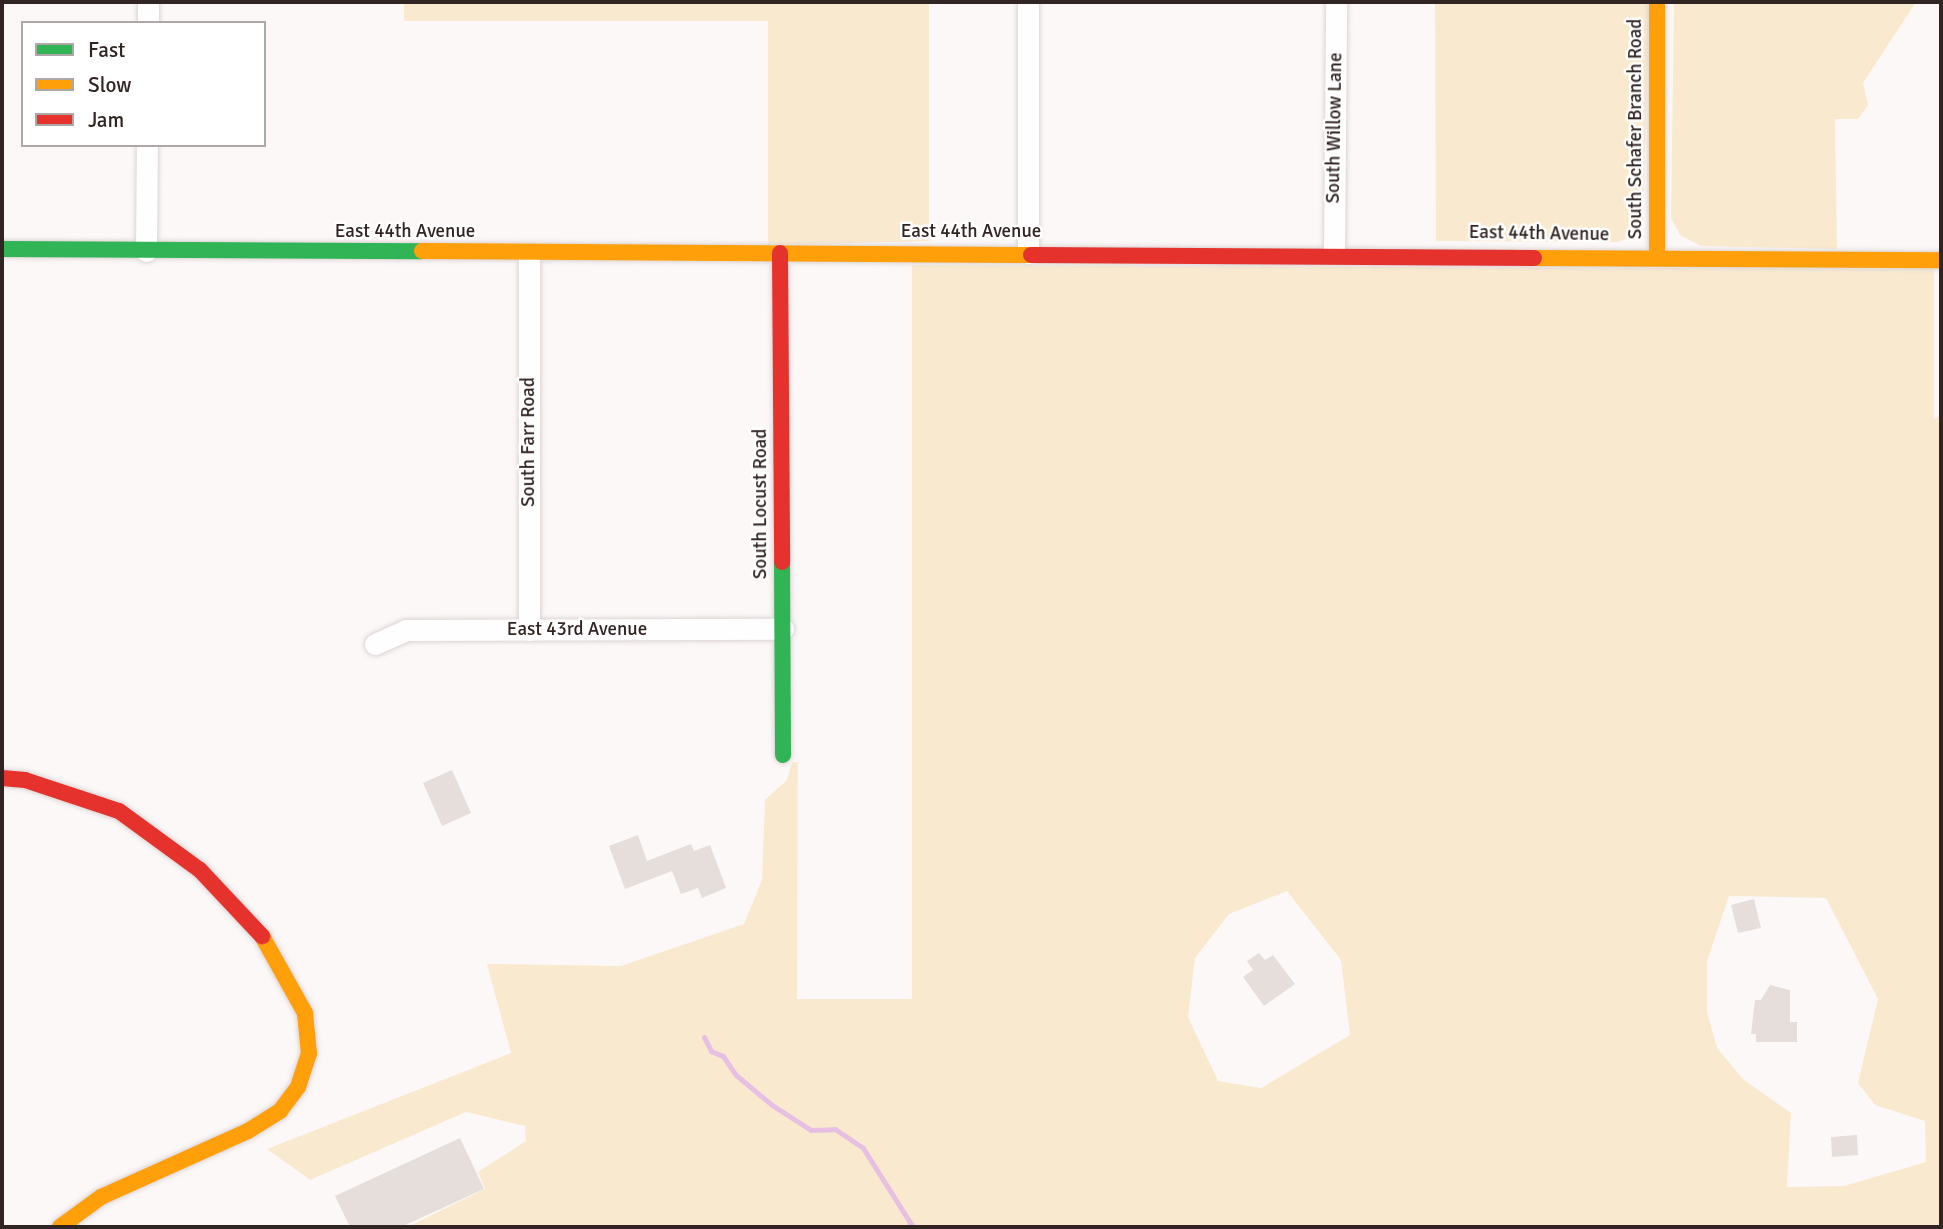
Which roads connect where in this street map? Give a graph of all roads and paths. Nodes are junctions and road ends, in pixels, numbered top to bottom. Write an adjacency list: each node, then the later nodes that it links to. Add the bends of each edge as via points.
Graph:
1 (148, 2): 5 (street)
2 (1028, 2): 10 (street)
3 (1336, 2): 11 (street, South Willow Lane)
4 (1657, 2): 13 (street, South Schafer Branch Road)
5 (148, 21)
6 (147, 147): 8 (street)
7 (2, 249): 8 (street, East 44th Avenue)
8 (146, 251): 12 (street, East 44th Avenue)
9 (780, 253): 10 (street, East 44th Avenue); 12 (street, East 44th Avenue); 15 (street, South Locust Road)
10 (1028, 253): 11 (street, East 44th Avenue)
11 (1334, 253): 13 (street, East 44th Avenue)
12 (529, 254): 16 (street, South Farr Road)
13 (1657, 256): 14 (street, East 44th Avenue)
14 (1941, 260)
15 (783, 629): 16 (street, East 43rd Avenue); 18 (street, South Locust Road)
16 (529, 630): 17 (street, East 43rd Avenue, via 405,630)
17 (375, 644)
18 (783, 755)
19 (2, 778): 20 (street, via 25,780 118,811 200,870 258,929 305,1013 309,1054 298,1087 280,1111 248,1131 101,1197)
20 (60, 1227)

